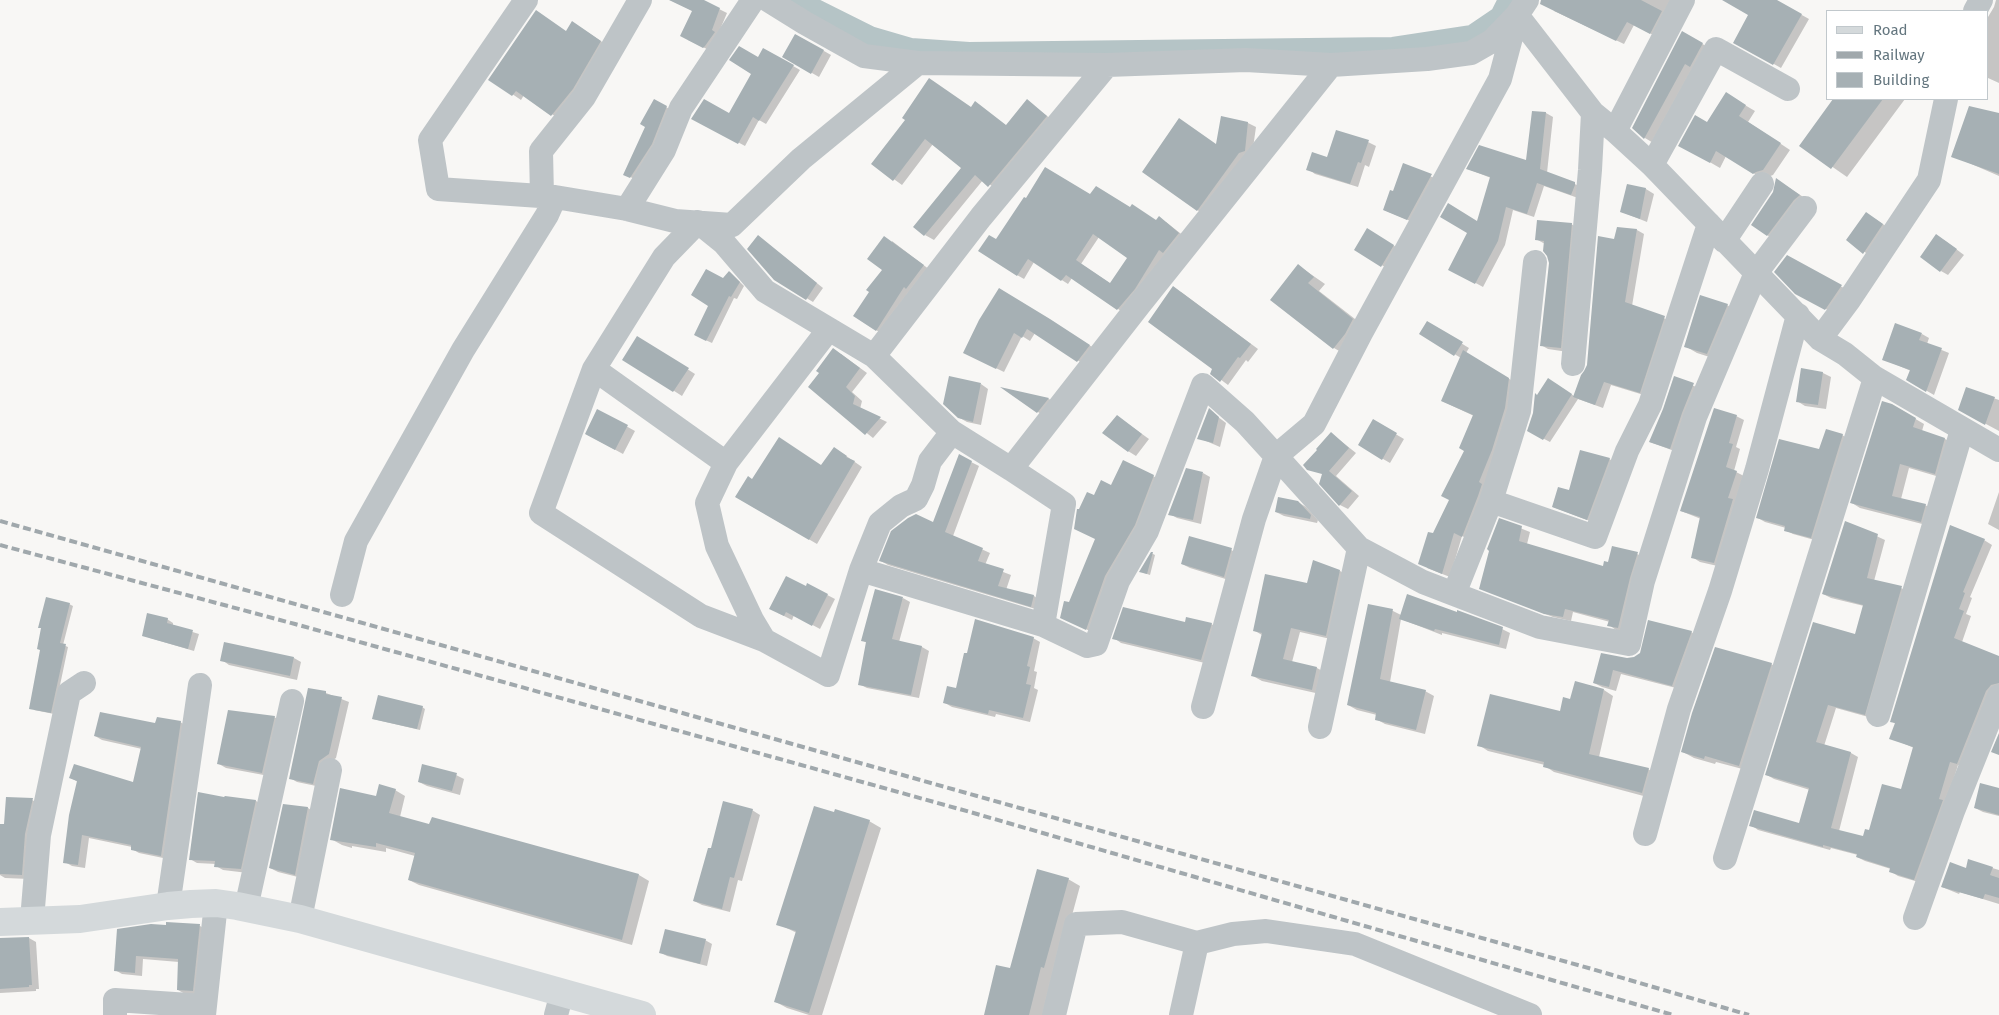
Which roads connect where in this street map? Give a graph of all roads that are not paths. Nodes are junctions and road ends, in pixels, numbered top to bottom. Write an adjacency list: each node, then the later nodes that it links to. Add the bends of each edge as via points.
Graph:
1 (526, 0): 16 (street, via 430,140 438,189)
2 (640, 0): 16 (street, via 584,97 541,151)
3 (753, 0): 18 (street, via 681,108 664,150)
4 (768, 0): 7 (street, via 864,56)
5 (1683, 0): 13 (street)
6 (1522, 7): 9 (street, via 1492,41 1471,53); 12 (street); 33 (street, via 1500,79 1314,424)
7 (918, 63): 8 (street); 19 (street, via 801,159 732,225)
8 (1107, 65): 9 (street, via 1246,60); 26 (street, via 981,217)
9 (1330, 65): 35 (street)
10 (1788, 89): 14 (street, via 1716,49)
11 (1946, 100): 25 (street, via 1929,180)
12 (1593, 113): 13 (street); 27 (street)
13 (1616, 131): 14 (street)
14 (1652, 165): 20 (street)
15 (1762, 184): 20 (street)
16 (548, 196): 18 (street); 40 (street, via 547,215 463,350 356,541)
17 (1805, 208): 22 (street)
18 (627, 209): 19 (street)
19 (698, 222): 24 (street, via 724,243 765,291); 28 (street, via 664,257)
20 (1717, 232): 22 (street); 36 (street, via 1595,537)
21 (1535, 262): 36 (street, via 1519,411)
22 (1756, 273): 23 (street); 39 (street, via 1695,417 1643,581 1629,644 1540,626)
23 (1798, 315): 25 (street); 51 (street, via 1754,479 1680,709)
24 (828, 329): 26 (street); 34 (street)
25 (1820, 339): 29 (street)
26 (874, 356): 31 (street)
27 (1573, 364)
28 (594, 369): 34 (street); 42 (street, via 541,513 701,616)
29 (1875, 378): 30 (street); 52 (street)
30 (1962, 430): 32 (street); 48 (street)
31 (952, 432): 35 (street); 38 (street, via 930,461 916,499 901,506 880,524)
32 (1999, 450)
33 (1276, 456): 37 (street); 41 (street, via 1203,384 1147,531 1118,581 1096,644 1087,646); 47 (street, via 1254,519)
34 (726, 463): 42 (street, via 707,503 717,546)
35 (1011, 470): 41 (street, via 1064,504)
36 (1491, 501): 39 (street)
37 (1359, 548): 39 (street); 49 (street)
38 (861, 570): 41 (street); 42 (street, via 828,675)
39 (1454, 594)
40 (342, 595)
41 (1043, 625)
42 (764, 640)
43 (84, 683): 58 (street, via 69,693 39,835)
44 (200, 685): 54 (street)
45 (1999, 696): 56 (street, via 1953,811)
46 (292, 701): 55 (street)
47 (1203, 707)
48 (1878, 715)
49 (1320, 727)
50 (330, 770): 57 (street)
51 (1645, 834)
52 (1725, 858)
53 (216, 904): 54 (main road); 55 (main road); 62 (street)
54 (168, 906): 58 (main road, via 80,919)
55 (246, 908): 57 (main road)
56 (1916, 918)
57 (300, 919): 61 (main road)
58 (32, 920): 59 (main road)
59 (0, 922)
60 (1197, 943): 65 (street, via 1122,922 1076,924); 66 (street); 67 (street, via 1233,934 1266,931 1355,944)
61 (559, 1004): 64 (main road)
62 (204, 1011): 63 (street, via 115,1000)
63 (115, 1015)
64 (642, 1015)
65 (1054, 1015)
66 (1181, 1015)
67 (1530, 1015)

